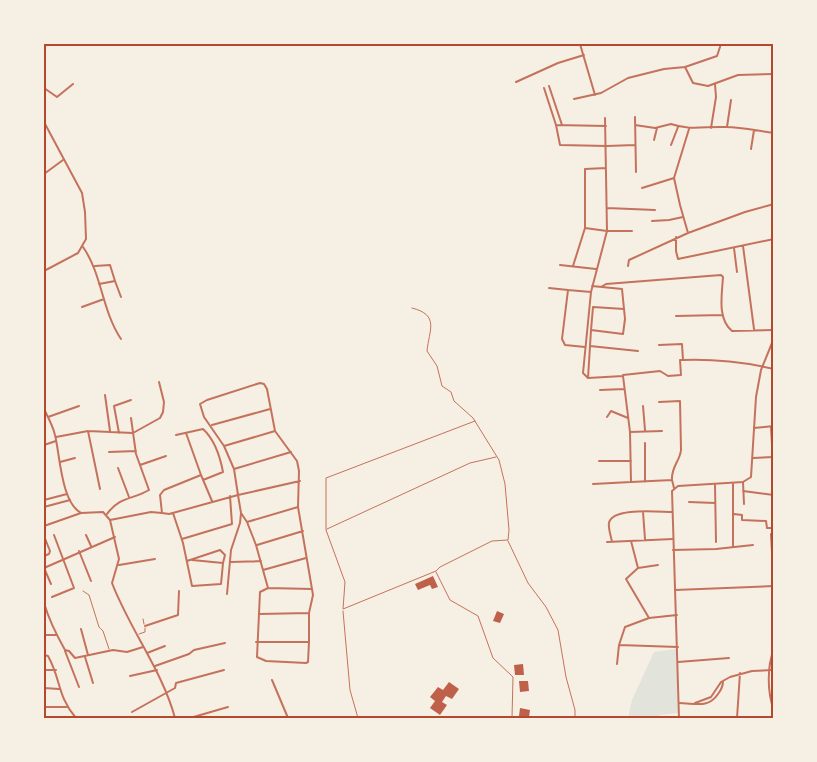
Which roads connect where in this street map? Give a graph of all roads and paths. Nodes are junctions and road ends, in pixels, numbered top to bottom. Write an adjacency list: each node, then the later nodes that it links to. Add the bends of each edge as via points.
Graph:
1 (580, 44): 3 (street)
2 (721, 44): 4 (street, via 717,56)
3 (584, 54): 6 (street); 12 (street)
4 (685, 67): 8 (street, via 693,83); 12 (street, via 628,78)
5 (774, 74): 8 (street, via 738,75)
6 (516, 82)
7 (74, 84): 10 (street, via 57,97)
8 (715, 84): 25 (street)
9 (549, 86): 19 (street)
10 (44, 88)
11 (544, 88): 18 (street)
12 (595, 95): 13 (street)
13 (573, 99)
14 (730, 100): 23 (street)
15 (635, 117): 20 (street)
16 (605, 118): 21 (street)
17 (44, 122): 34 (street)
18 (556, 125): 19 (street); 32 (street, via 560,145)
19 (562, 125): 21 (street)
20 (635, 125): 24 (street); 30 (street)
21 (606, 126): 32 (street)
22 (678, 127): 24 (street, via 671,124); 26 (street); 31 (street)
23 (727, 127): 25 (street); 27 (street)
24 (657, 128): 29 (street)
25 (711, 128): 26 (street)
26 (689, 129): 38 (street)
27 (754, 130): 28 (street); 33 (street)
28 (774, 133)
29 (654, 140)
30 (635, 145): 32 (street); 36 (street)
31 (670, 145)
32 (607, 146): 35 (street)
33 (751, 148)
34 (65, 159): 37 (street); 52 (street, via 85,204)
35 (606, 168): 41 (street); 45 (street, via 585,169)
36 (636, 172)
37 (44, 174)
38 (674, 178): 39 (street); 43 (street)
39 (642, 188)
40 (774, 204): 48 (street)
41 (607, 208): 42 (street); 46 (street)
42 (655, 210)
43 (683, 216): 44 (street); 48 (street)
44 (652, 221)
45 (585, 228): 46 (street); 56 (street)
46 (607, 231): 47 (street); 58 (street)
47 (632, 231)
48 (688, 233): 49 (street)
49 (676, 237): 53 (street, via 678,260); 57 (street, via 631,258)
50 (774, 239): 51 (street)
51 (743, 246): 53 (street); 76 (street)
52 (83, 247): 55 (street); 59 (street)
53 (734, 248): 60 (street)
54 (560, 265): 56 (street)
55 (94, 266): 61 (street, via 110,265); 62 (street)
56 (573, 266): 58 (street)
57 (628, 266)
58 (596, 269): 63 (street)
59 (44, 271)
60 (737, 272)
61 (115, 281): 62 (street); 68 (street)
62 (99, 284): 69 (street)
63 (592, 286): 64 (street); 67 (street)
64 (601, 287): 72 (street, via 622,290); 73 (street, via 721,275)
65 (549, 288): 66 (street)
66 (568, 290): 67 (street); 82 (street, via 562,339 565,345)
67 (591, 292): 82 (street)
68 (120, 297)
69 (104, 299): 70 (street); 79 (street)
70 (82, 307)
71 (412, 308): 103 (lane, via 424,312 430,320 427,351 437,366 442,386)
72 (624, 309): 75 (street, via 593,307); 75 (street, via 623,334)
73 (722, 315): 74 (street); 76 (street, via 732,331)
74 (676, 316)
75 (591, 330): 81 (street)
76 (754, 330): 77 (street)
77 (774, 330)
78 (774, 338): 85 (street)
79 (121, 339)
80 (659, 345): 84 (street, via 682,344)
81 (591, 346): 83 (street); 88 (street)
82 (585, 347): 88 (street, via 583,374)
83 (638, 351)
84 (683, 360): 85 (street, via 719,360); 87 (street, via 681,375 668,376 660,371)
85 (763, 367): 86 (street); 106 (street)
86 (774, 369)
87 (622, 376): 88 (street); 90 (street)
88 (588, 378)
89 (159, 382): 115 (street, via 164,397 162,416)
90 (624, 389): 91 (street); 102 (street)
91 (600, 390)
92 (105, 395): 111 (street)
93 (131, 400): 114 (street, via 114,406)
94 (659, 402): 138 (street, via 680,401 681,450)
95 (79, 406): 99 (street)
96 (643, 406): 107 (street)
97 (44, 409): 99 (street)
98 (270, 410): 104 (street); 104 (street, via 267,389 260,383 202,403 200,407); 109 (street)
99 (48, 417): 117 (street)
100 (607, 417): 102 (street, via 611,411)
101 (131, 418): 115 (street)
102 (628, 418): 113 (street)
103 (475, 421): 128 (lane); 174 (lane, via 327,476)
104 (211, 425): 121 (street)
105 (772, 426): 106 (street); 120 (street)
106 (754, 428): 129 (street)
107 (645, 430): 110 (street); 113 (street)
108 (88, 431): 111 (street); 117 (street); 147 (street)
109 (275, 431): 121 (street); 124 (street)
110 (662, 431)
111 (110, 432): 114 (street)
112 (185, 432): 116 (street); 136 (street); 137 (street, via 203,429 220,458 223,472)
113 (630, 432): 131 (street)
114 (118, 433): 115 (street)
115 (133, 433): 122 (street)
116 (176, 435)
117 (56, 439): 119 (street); 132 (street)
118 (645, 443): 141 (street)
119 (44, 445)
120 (772, 445)
121 (224, 446): 135 (street)
122 (136, 451): 123 (street); 133 (street)
123 (109, 452)
124 (291, 452): 135 (street); 139 (street)
125 (166, 456): 133 (street)
126 (774, 457): 129 (street)
127 (75, 458): 132 (street)
128 (498, 458): 174 (lane, via 470,463); 184 (lane, via 505,484)
129 (753, 458): 142 (street, via 753,473)
130 (599, 461): 131 (street)
131 (631, 461): 140 (street)
132 (60, 462): 149 (street)
133 (140, 465): 153 (street, via 149,490)
134 (118, 468): 153 (street)
135 (234, 469): 150 (street)
136 (201, 475): 137 (street); 165 (street, via 164,490 160,495)
137 (203, 480): 156 (street)
138 (672, 480): 141 (street); 146 (street)
139 (300, 481): 150 (street); 161 (street)
140 (631, 482): 141 (street); 144 (street)
141 (645, 482)
142 (743, 482): 143 (street); 148 (street)
143 (733, 483): 145 (street); 169 (street)
144 (593, 484)
145 (715, 485): 146 (street); 158 (street)
146 (674, 488): 163 (street)
147 (100, 489)
148 (743, 491): 151 (street); 159 (street)
149 (67, 494): 154 (street); 155 (street)
150 (238, 495): 152 (street); 167 (street)
151 (774, 495)
152 (230, 496): 156 (street); 181 (street, via 232,524)
153 (129, 497): 168 (street, via 115,504)
154 (44, 500)
155 (70, 500): 160 (street); 164 (street)
156 (212, 501): 166 (street)
157 (689, 502): 158 (street)
158 (715, 503): 186 (street)
159 (744, 504)
160 (44, 507)
161 (298, 507): 171 (street); 175 (street)
162 (643, 512): 163 (street); 182 (street); 185 (street, via 621,512 609,524 609,542)
163 (673, 512): 183 (street)
164 (81, 513): 168 (street); 172 (street)
165 (162, 513): 166 (street); 170 (street)
166 (173, 513): 181 (street)
167 (241, 513): 171 (street); 202 (street)
168 (107, 514): 170 (street)
169 (734, 514): 173 (street, via 742,515 742,520 766,521 767,528); 191 (street)
170 (110, 520): 180 (street)
171 (247, 522): 188 (street)
172 (44, 526)
173 (774, 528)
174 (326, 530): 221 (lane, via 345,582)
175 (303, 531): 188 (street); 197 (street)
176 (771, 534): 187 (street)
177 (54, 535): 196 (street)
178 (86, 535): 190 (street)
179 (44, 536): 195 (street, via 50,551)
180 (115, 537): 190 (street); 204 (street)
181 (182, 539): 200 (street)
182 (645, 539): 183 (street); 185 (street)
183 (673, 539): 192 (street)
184 (508, 540): 209 (lane, via 492,541); 279 (lane, via 528,583 558,630)
185 (631, 540): 207 (street)
186 (716, 542)
187 (773, 543): 194 (street)
188 (256, 545): 201 (street)
189 (753, 545): 191 (street)
190 (91, 546): 193 (street)
191 (733, 546): 192 (street)
192 (673, 550): 215 (street)
193 (79, 551): 196 (street); 210 (street)
194 (772, 554)
195 (44, 556)
196 (63, 558): 206 (street); 219 (street, via 74,588)
197 (306, 558): 208 (street); 214 (street)
198 (155, 559): 204 (street)
199 (192, 560): 200 (street); 203 (street); 203 (street, via 220,550 225,555)
200 (187, 561): 203 (street, via 192,586 221,584)
201 (261, 561): 202 (street); 208 (street)
202 (229, 562): 218 (street)
203 (223, 563)
204 (119, 565): 232 (street, via 112,583)
205 (658, 565): 207 (street)
206 (44, 568): 211 (street)
207 (638, 568): 226 (street, via 626,579)
208 (263, 570): 213 (street)
209 (436, 571): 221 (lane); 278 (lane, via 450,600 478,616 493,659 513,677)
210 (91, 581)
211 (51, 584)
212 (774, 586): 215 (street)
213 (268, 588): 214 (street); 223 (street, via 260,592)
214 (312, 590): 222 (street)
215 (675, 590): 224 (street)
216 (84, 591): 242 (lane)
217 (179, 591): 228 (street, via 178,615)
218 (227, 594)
219 (52, 597)
220 (44, 603): 225 (street)
221 (343, 609): 277 (lane, via 350,690)
222 (309, 613): 223 (street); 234 (street)
223 (259, 614): 233 (street)
224 (677, 615): 226 (street); 239 (street)
225 (45, 617): 231 (street)
226 (649, 618): 236 (street, via 625,627)
227 (143, 619): 228 (lane)
228 (145, 626): 232 (lane, via 145,632)
229 (81, 629): 245 (street)
230 (44, 635): 231 (street)
231 (56, 635): 240 (street)
232 (137, 635): 238 (street)
233 (256, 642): 234 (street); 234 (street, via 256,656 261,660 306,663)
234 (309, 642)
235 (225, 643): 249 (street, via 194,650)
236 (619, 645): 239 (street); 248 (street)
237 (165, 646): 243 (street)
238 (143, 647): 242 (street, via 128,652); 243 (street)
239 (678, 647): 247 (street)
240 (67, 650): 245 (street, via 75,658); 260 (street)
241 (774, 650): 254 (street)
242 (110, 651): 245 (street)
243 (147, 653): 249 (street)
244 (44, 655): 251 (street)
245 (87, 657): 259 (street)
246 (729, 658): 247 (street)
247 (678, 662): 266 (street)
248 (617, 664)
249 (155, 666): 252 (street)
250 (44, 670): 251 (street)
251 (56, 670): 262 (street)
252 (157, 670): 256 (street); 263 (street)
253 (224, 670): 263 (street, via 175,684)
254 (772, 670): 255 (street); 271 (street, via 769,698)
255 (740, 673): 258 (street); 281 (street)
256 (130, 676)
257 (272, 680): 276 (street)
258 (723, 681): 264 (street); 265 (street)
259 (93, 683)
260 (79, 687)
261 (44, 688): 262 (street)
262 (59, 689): 269 (street)
263 (166, 694): 272 (street); 274 (street)
264 (711, 697): 265 (street); 267 (street)
265 (714, 700): 267 (street, via 704,705)
266 (679, 703): 267 (street); 280 (street)
267 (695, 703)
268 (44, 706): 269 (street)
269 (67, 707): 273 (street)
270 (228, 707): 275 (street)
271 (774, 710)
272 (132, 712)
273 (76, 718)
274 (175, 718)
275 (190, 718)
276 (288, 718)
277 (358, 718)
278 (512, 718)
279 (575, 718)
280 (680, 718)
281 (737, 718)

